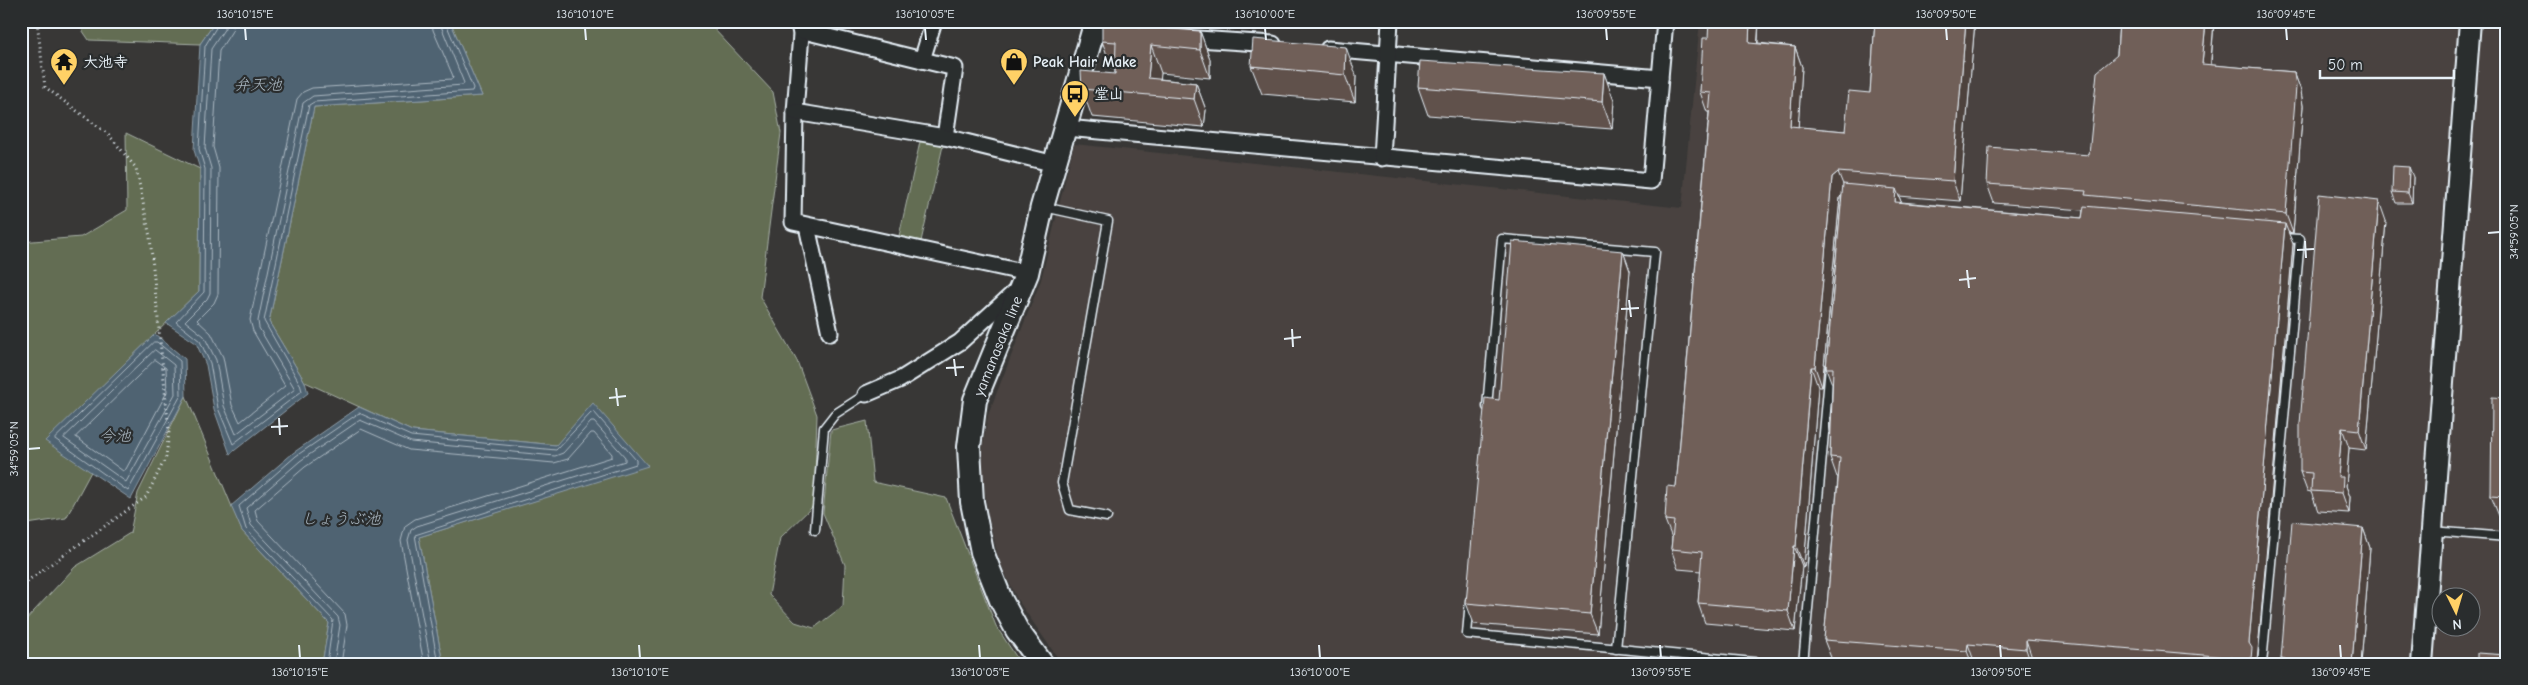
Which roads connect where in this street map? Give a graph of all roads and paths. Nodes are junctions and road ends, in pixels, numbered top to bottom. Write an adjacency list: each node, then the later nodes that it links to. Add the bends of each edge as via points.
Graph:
1 (37, 21): 31 (path, via 45,87 109,135 136,168 150,237 169,432 166,457 146,497 30,579)
2 (934, 21): 12 (street)
3 (1390, 21): 11 (street)
4 (1665, 21): 13 (street)
5 (2470, 21): 29 (street)
6 (801, 26): 12 (street); 14 (street)
7 (1101, 28): 15 (main road, yamanasaka line)
8 (1172, 37): 9 (street)
9 (1289, 46)
10 (1308, 47): 11 (street)
11 (1387, 53): 13 (street); 17 (street)
12 (922, 60): 16 (street, via 955,68)
13 (1660, 78): 17 (street, via 1651,181)
14 (795, 112): 16 (street); 20 (street, via 793,222)
15 (1066, 128): 17 (street); 18 (main road, yamanasaka line)
16 (945, 137): 18 (street)
17 (1382, 158)
18 (1055, 164): 19 (main road, yamanasaka line)
19 (1042, 207): 22 (main road, yamanasaka line); 27 (lane, via 1108,221 1062,483 1070,510)
20 (807, 226): 22 (street); 23 (street)
21 (2270, 237): 37 (lane, via 2300,240)
22 (1024, 279): 25 (street, via 960,342 901,379); 34 (main road, yamanasaka line, via 976,400 969,447 971,493 982,552 1001,600 1017,630)
23 (830, 333)
24 (1831, 357): 36 (lane)
25 (866, 394): 28 (lane, via 835,414 824,428)
26 (1486, 417): 33 (lane, via 1502,239 1655,252)
27 (1107, 517)
28 (815, 530)
29 (2432, 531): 30 (lane); 38 (street)
30 (2507, 537)
31 (21, 590)
32 (1470, 595): 33 (lane, via 1466,634)
33 (1616, 649): 35 (lane)
34 (1042, 664)
35 (1774, 664)
36 (1804, 664)
37 (2262, 664)
38 (2422, 664)

